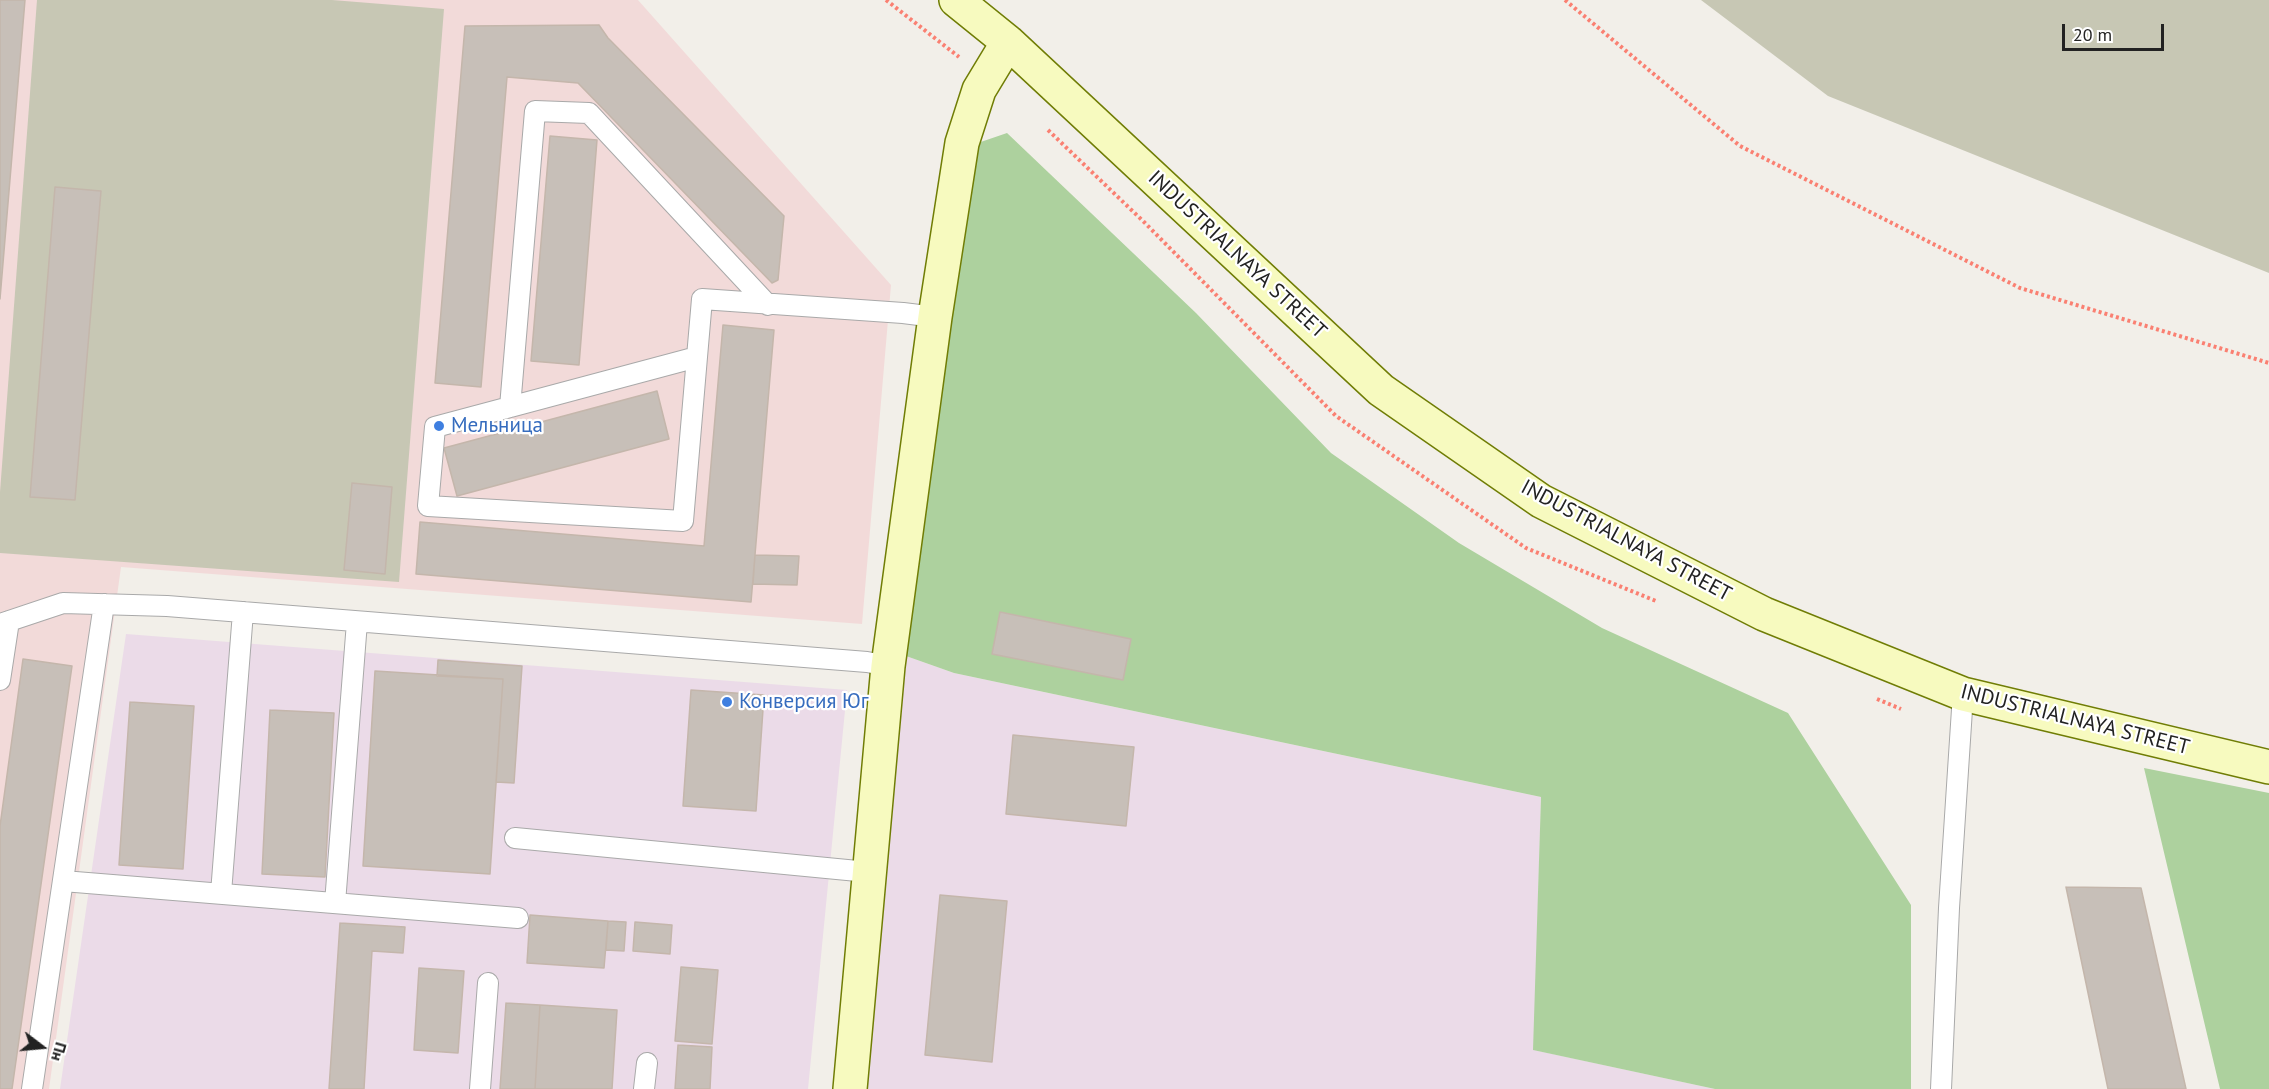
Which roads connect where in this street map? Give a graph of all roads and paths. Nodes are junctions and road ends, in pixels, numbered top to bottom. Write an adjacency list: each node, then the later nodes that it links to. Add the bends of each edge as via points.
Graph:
1 (956, 0): 3 (main road, INDUSTRIALNAYA STREET)
2 (1565, 0): 7 (path, via 1740,146 2020,288)
3 (1008, 42): 5 (main road, via 979,90 962,143); 15 (main road, INDUSTRIALNAYA STREET, via 1381,390 1541,501 1764,614)
4 (768, 305): 5 (lane); 6 (lane, via 702,299); 8 (lane, via 590,113 535,111)
5 (935, 317): 13 (main road)
6 (697, 357): 8 (lane); 8 (lane, via 683,521 428,506 435,427)
7 (2269, 363)
8 (510, 407)
9 (104, 604): 10 (lane); 12 (lane, via 63,603); 19 (lane)
10 (243, 612): 11 (lane); 20 (lane)
11 (357, 622): 13 (lane); 21 (lane)
12 (4, 623): 14 (lane)
13 (888, 666): 18 (main road)
14 (0, 680)
15 (1963, 694): 16 (main road, INDUSTRIALNAYA STREET); 29 (lane)
16 (2269, 767)
17 (515, 838): 18 (lane)
18 (868, 872): 28 (main road)
19 (63, 881): 20 (lane); 25 (lane)
20 (221, 893): 21 (lane)
21 (335, 903): 22 (lane)
22 (518, 918)
23 (488, 983): 26 (lane)
24 (647, 1063): 27 (lane)
25 (32, 1089)
26 (480, 1089)
27 (644, 1089)
28 (850, 1089)
29 (1941, 1089)

